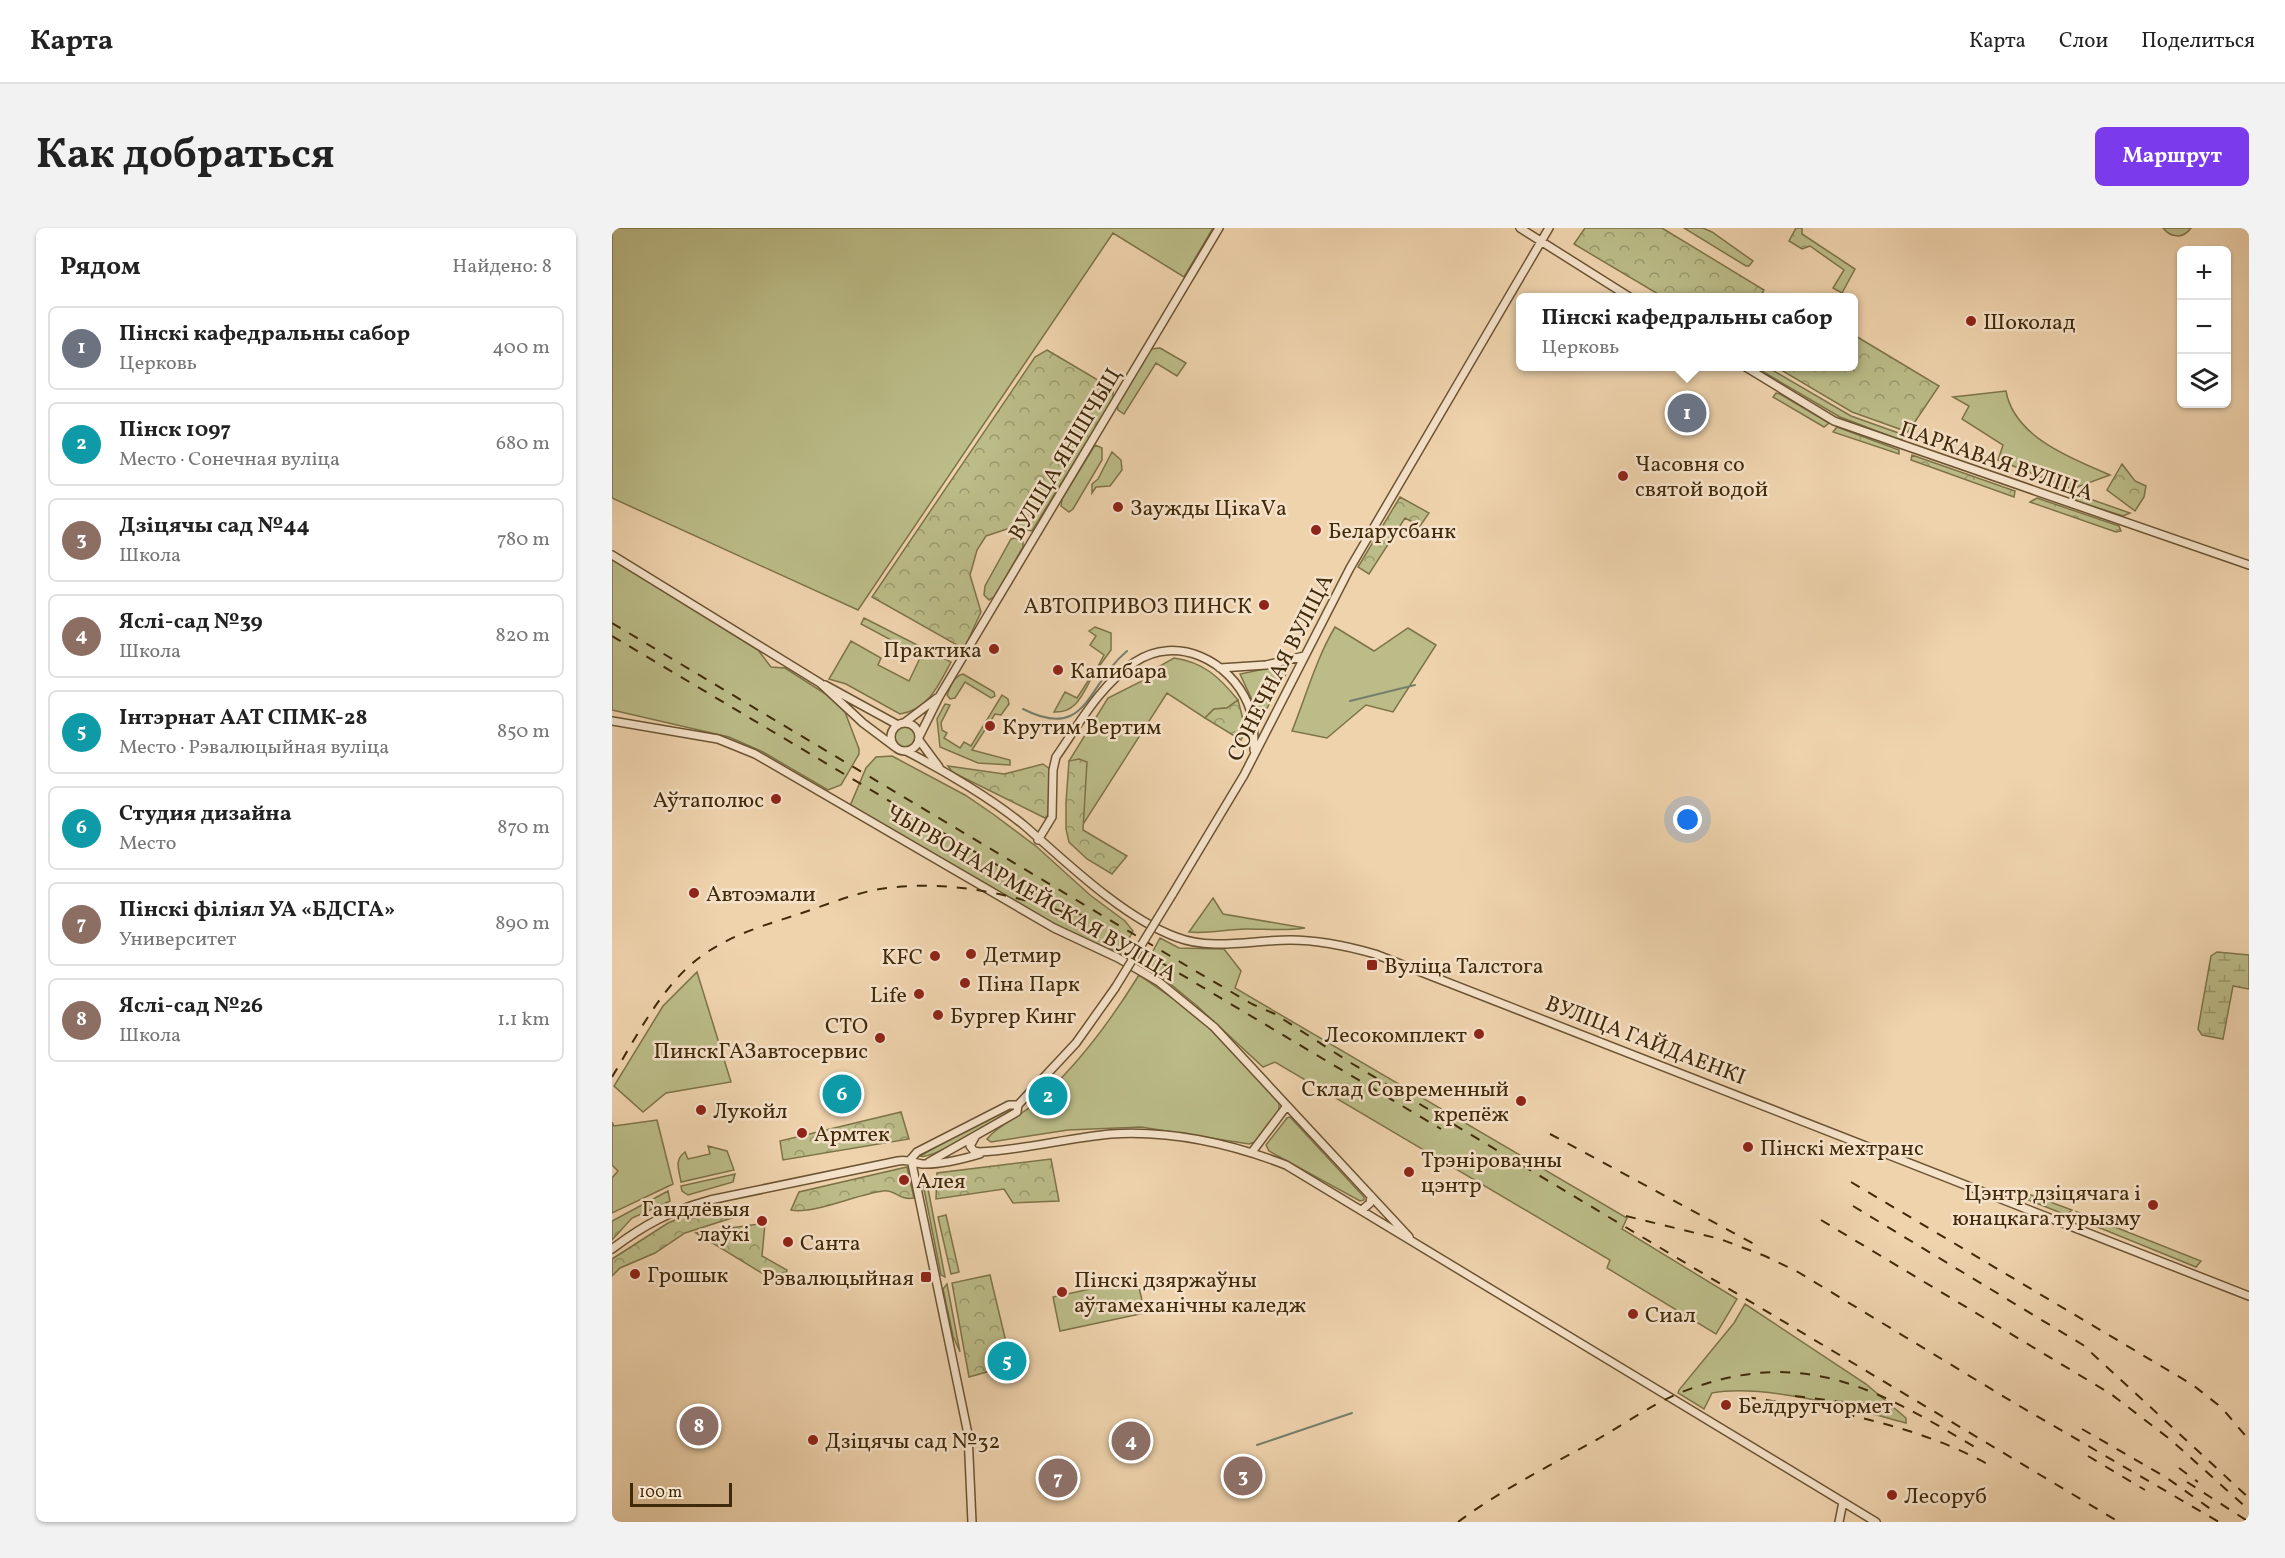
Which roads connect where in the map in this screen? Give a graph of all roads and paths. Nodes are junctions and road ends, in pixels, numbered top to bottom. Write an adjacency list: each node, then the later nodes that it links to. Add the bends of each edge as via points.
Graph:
1 (1220, 228): 12 (street, ВУЛІЦА ЯНІШЧЫЦ)
2 (1520, 228): 4 (street)
3 (1549, 228): 4 (street, СОНЕЧНАЯ ВУЛІЦА)
4 (1541, 242): 5 (street); 9 (street, СОНЕЧНАЯ ВУЛІЦА, via 1350,567)
5 (1624, 293)
6 (1753, 371): 8 (street, ПАРКАВАЯ ВУЛІЦА, via 1845,425)
7 (612, 555): 11 (street)
8 (2249, 565)
9 (1304, 656): 10 (street, via 1266,665); 18 (street, СОНЕЧНАЯ ВУЛІЦА)
10 (1221, 668): 18 (street, via 1247,702 1254,726); 20 (street, via 1196,654 1170,650 1141,658 1112,680 1056,758 1052,817)
11 (820, 683): 14 (street); 16 (street)
12 (939, 697): 14 (street); 15 (street, ВУЛІЦА ЯНІШЧЫЦ)
13 (612, 721): 22 (street, ЧЫРВОНААРМЕЙСКАЯ ВУЛІЦА, via 717,739 754,754 1054,928 1147,974 1214,1027)
14 (901, 724): 15 (street, via 915,727); 16 (street, via 891,737)
15 (919, 739): 17 (street); 19 (street, ВУЛІЦА ГАЙДАЕНКІ)
16 (895, 747): 17 (street)
17 (906, 752): 19 (street, ВУЛІЦА ГАЙДАЕНКІ)
18 (1254, 752): 21 (street, СОНЕЧНАЯ ВУЛІЦА, bridge, via 1233,795 1116,988 1076,1043)
19 (940, 769): 20 (street, ВУЛІЦА ГАЙДАЕНКІ, via 1026,827)
20 (1038, 840): 32 (street, ВУЛІЦА ГАЙДАЕНКІ, via 1102,892 1177,938 1235,944 1290,940 1335,943 1375,954)
21 (1018, 1105): 23 (street, СОНЕЧНАЯ ВУЛІЦА, via 1017,1112); 26 (street, via 1009,1105 917,1152)
22 (1286, 1107): 25 (street); 28 (street, ЧЫРВОНААРМЕЙСКАЯ ВУЛІЦА)
23 (975, 1137): 24 (street, via 970,1146 974,1152); 27 (street)
24 (986, 1152): 25 (street, ЧЫРВОНААРМЕЙСКАЯ ВУЛІЦА, via 1110,1134 1150,1133); 27 (street, ЧЫРВОНААРМЕЙСКАЯ ВУЛІЦА)
25 (1252, 1152): 29 (street, ЧЫРВОНААРМЕЙСКАЯ ВУЛІЦА, via 1286,1165)
26 (911, 1159): 27 (street); 31 (street, via 680,1208 649,1222); 34 (street, via 968,1434)
27 (927, 1163)
28 (1371, 1196): 29 (street); 30 (street, ЧЫРВОНААРМЕЙСКАЯ ВУЛІЦА)
29 (1362, 1210): 30 (street, ЧЫРВОНААРМЕЙСКАЯ ВУЛІЦА)
30 (1412, 1241): 33 (street, ЧЫРВОНААРМЕЙСКАЯ ВУЛІЦА)
31 (612, 1249)
32 (2249, 1296)
33 (1843, 1502): 35 (street); 36 (street, ЧЫРВОНААРМЕЙСКАЯ ВУЛІЦА)
34 (972, 1522)
35 (1839, 1522)
36 (1876, 1522)

